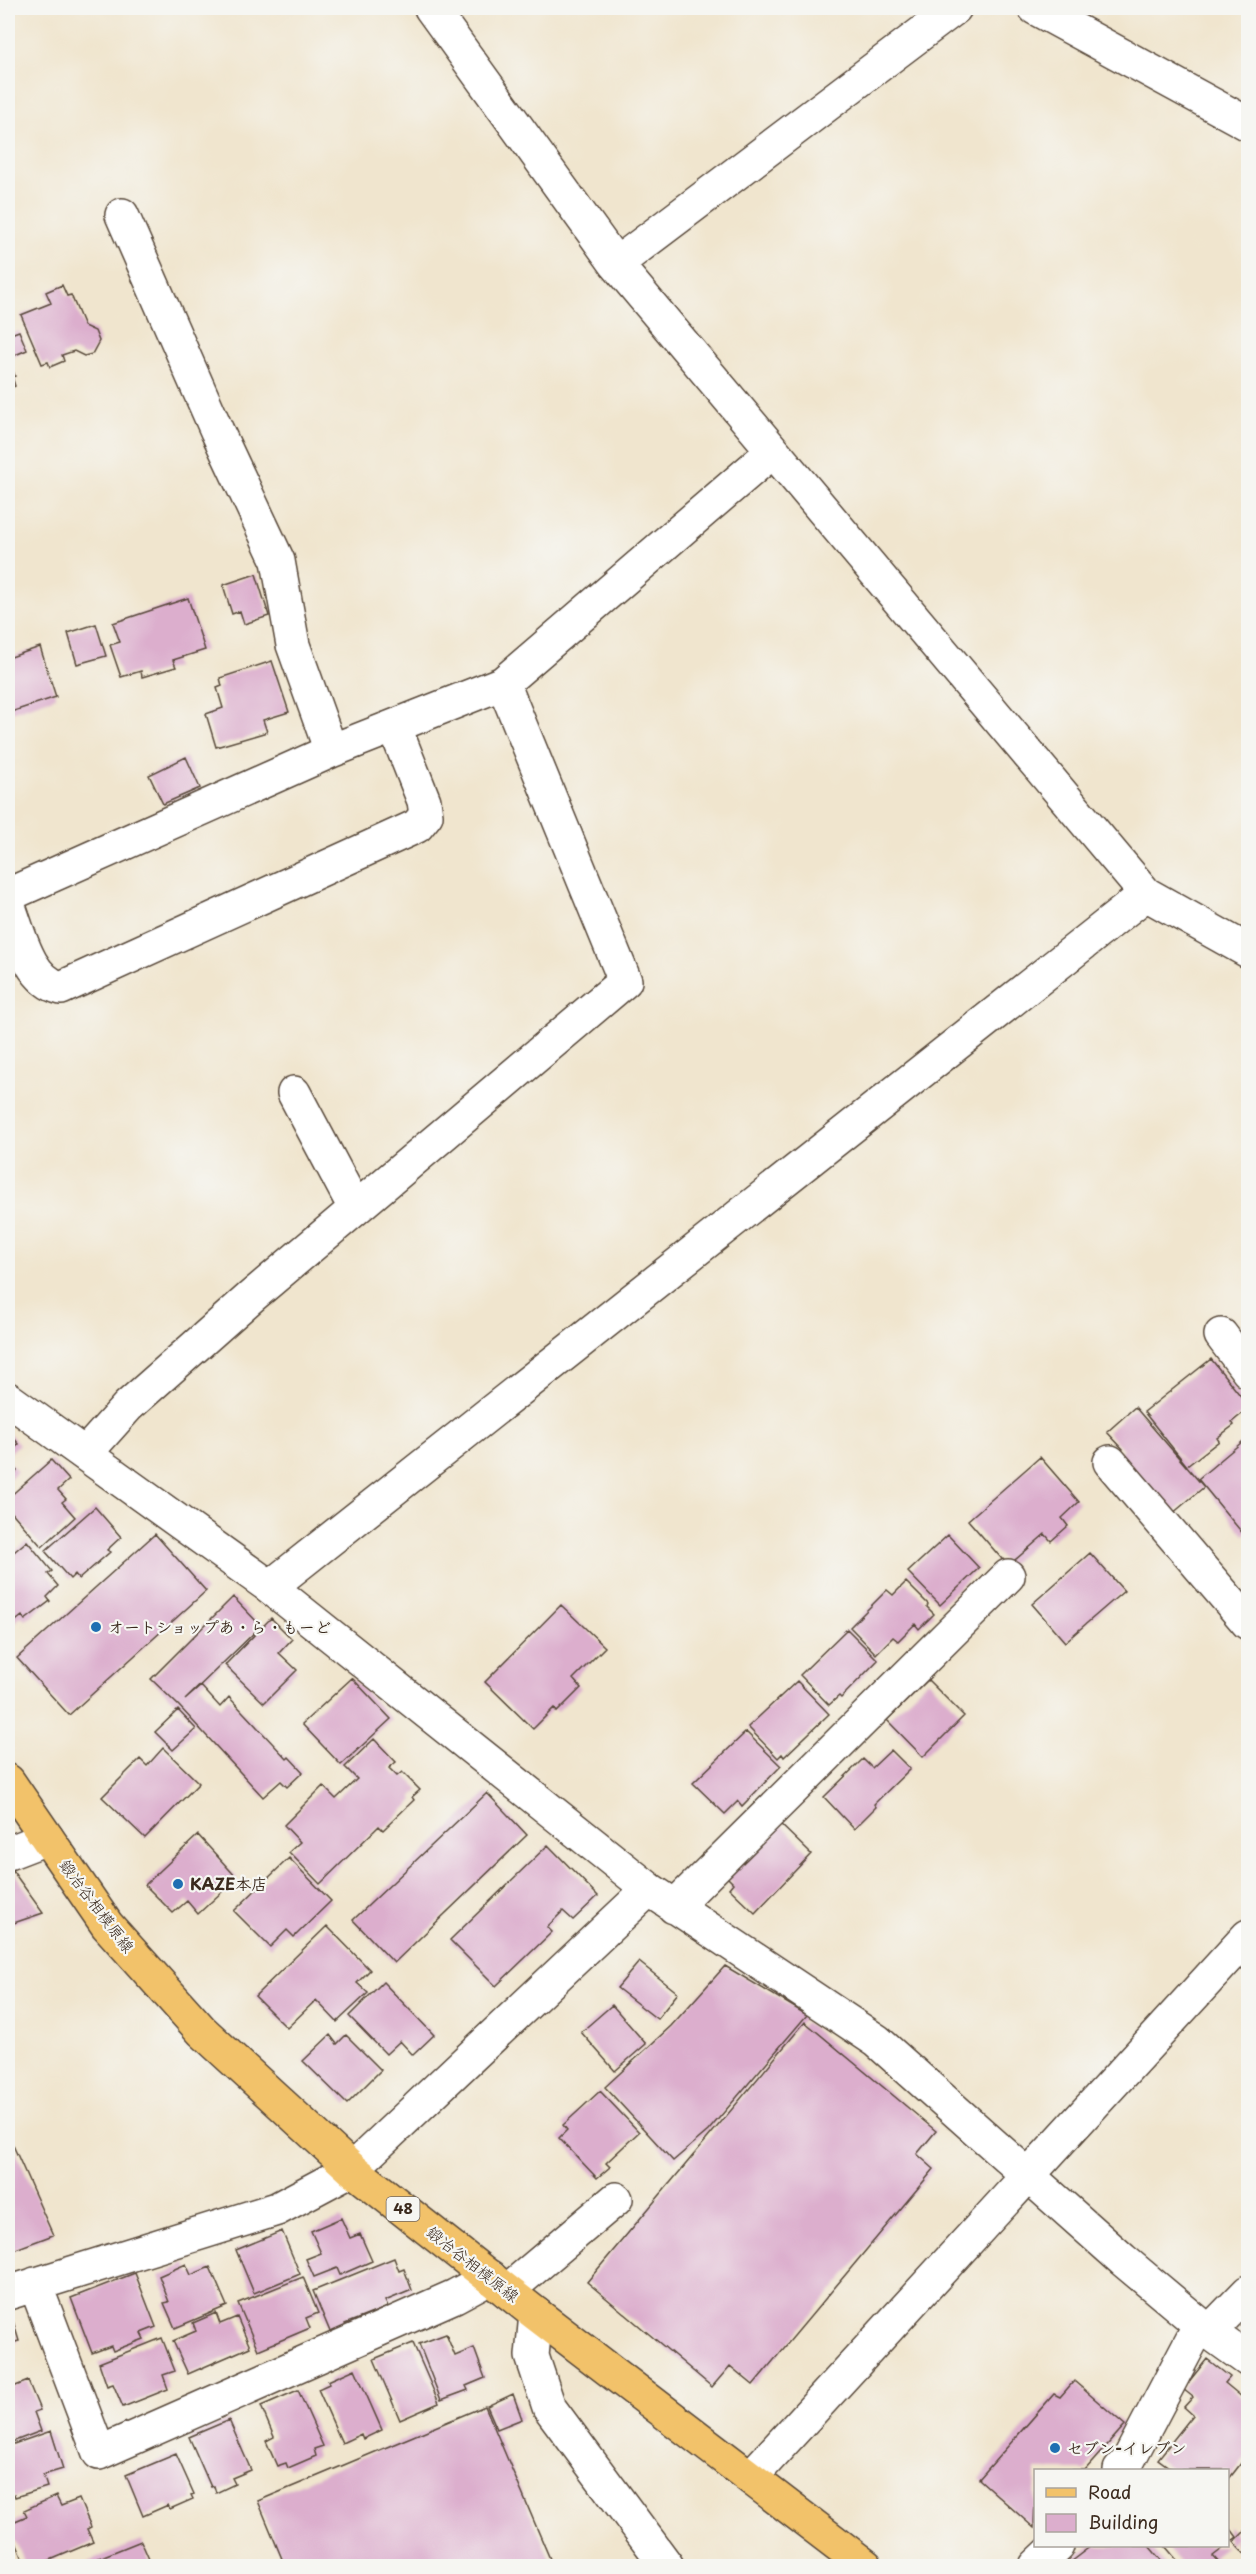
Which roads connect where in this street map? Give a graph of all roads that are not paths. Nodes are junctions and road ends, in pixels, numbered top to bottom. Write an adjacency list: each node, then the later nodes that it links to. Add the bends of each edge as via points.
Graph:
1 (431, 8): 6 (street)
2 (955, 8): 6 (street)
3 (1035, 8): 4 (street)
4 (1248, 124)
5 (122, 215): 10 (street, via 278,561 293,645)
6 (616, 264): 7 (street)
7 (773, 452): 8 (street); 11 (street)
8 (503, 683): 9 (street); 16 (street, via 625,981)
9 (395, 728): 10 (street); 13 (street, via 424,801 426,815 417,826 61,988 42,979 30,960)
10 (331, 751): 12 (street)
11 (1146, 894): 14 (street); 23 (street)
12 (8, 895)
13 (8, 904)
14 (1248, 951)
15 (294, 1093): 16 (street)
16 (355, 1208): 20 (street, via 128,1406)
17 (1221, 1335): 18 (street)
18 (1248, 1371)
19 (8, 1399): 20 (street)
20 (85, 1454): 23 (street)
21 (1110, 1462): 24 (street)
22 (1008, 1575): 28 (street)
23 (270, 1587): 28 (street)
24 (1248, 1623)
25 (8, 1781): 26 (main road, 鍛冶谷相模原線 / 48)
26 (46, 1838): 27 (street); 30 (main road, 鍛冶谷相模原線 / 48, via 107,1925 202,2031)
27 (8, 1853)
28 (661, 1898): 30 (street); 31 (street, via 877,2041)
29 (1248, 1936): 31 (street)
30 (352, 2169): 33 (main road, 鍛冶谷相模原線 / 48); 34 (street, via 277,2209)
31 (1029, 2176): 37 (street); 40 (street)
32 (616, 2199): 33 (street)
33 (498, 2284): 34 (street, via 455,2296 99,2453); 36 (main road, 鍛冶谷相模原線 / 48)
34 (21, 2289)
35 (1248, 2292): 37 (street)
36 (536, 2314): 40 (main road, 鍛冶谷相模原線 / 48); 42 (street, via 532,2356 549,2407)
37 (1204, 2328): 38 (street); 39 (street)
38 (1248, 2360)
39 (1121, 2469)
40 (752, 2477): 43 (main road, 鍛冶谷相模原線 / 48)
41 (1056, 2547): 44 (street)
42 (667, 2566)
43 (866, 2566)
44 (1036, 2566)

